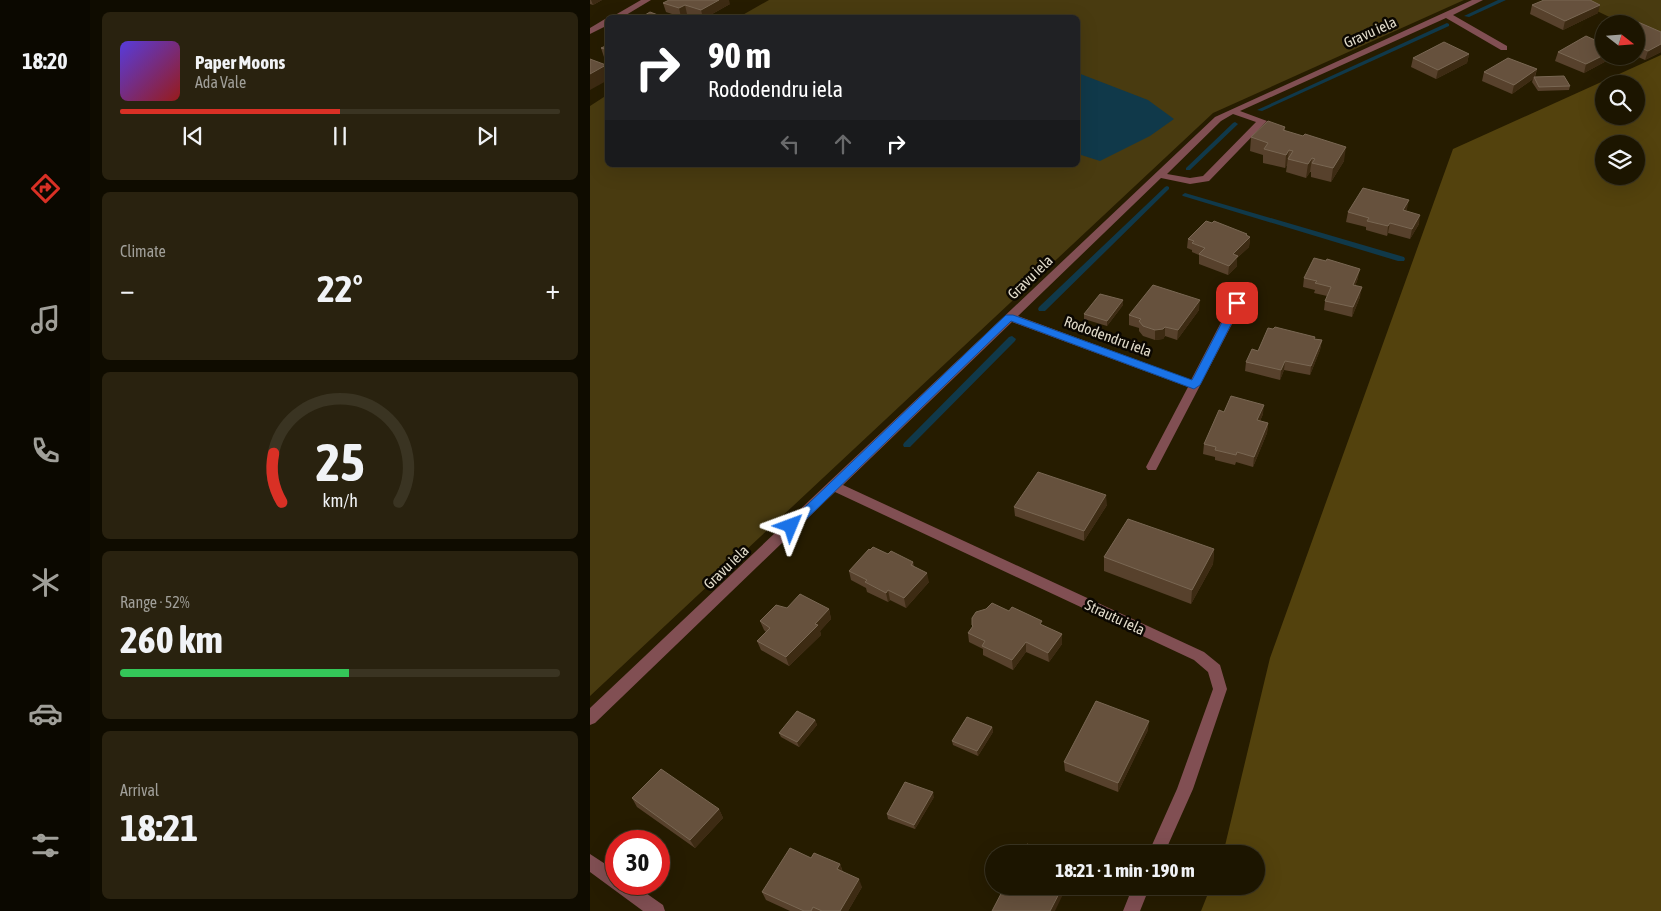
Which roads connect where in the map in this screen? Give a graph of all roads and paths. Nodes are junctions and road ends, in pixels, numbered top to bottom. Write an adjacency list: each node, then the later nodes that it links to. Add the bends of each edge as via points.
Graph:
1 (647, 0): 4 (street)
2 (1479, 0): 3 (street, Gravu iela)
3 (1446, 14): 7 (street); 8 (street, Gravu iela)
4 (620, 15)
5 (605, 23): 6 (street)
6 (590, 31)
7 (1504, 48)
8 (1232, 111): 9 (street, Gravu iela, via 1218,119); 9 (street, via 1262,121 1206,179 1190,181)
9 (1159, 175): 11 (street, Gravu iela)
10 (1237, 303): 12 (street)
11 (1010, 317): 12 (street, Rododendru iela); 14 (street, Gravu iela)
12 (1194, 385): 13 (street)
13 (1152, 467)
14 (833, 486): 15 (street, Gravu iela); 16 (street, Strautu iela, via 1199,656 1215,669 1220,690 1185,789)
15 (590, 718)
16 (1160, 845)
17 (590, 862): 18 (street)
18 (605, 873)
19 (635, 895): 21 (street)
20 (1138, 895): 22 (street)
21 (656, 911)
22 (1131, 911)

